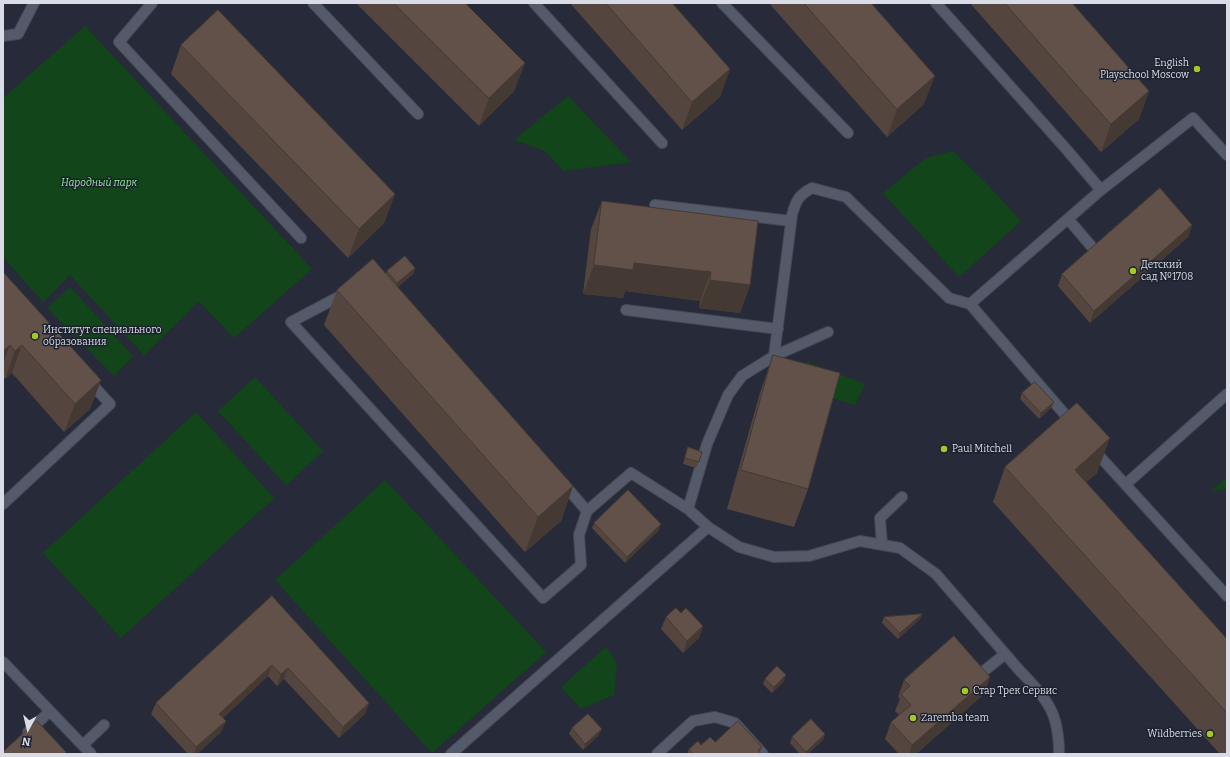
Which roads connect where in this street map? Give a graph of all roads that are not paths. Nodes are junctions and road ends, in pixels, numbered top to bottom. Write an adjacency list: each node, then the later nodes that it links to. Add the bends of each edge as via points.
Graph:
1 (34, 3): 7 (lane, via 18,34)
2 (152, 3): 16 (lane, via 119,42)
3 (313, 3): 8 (lane)
4 (534, 3): 10 (lane)
5 (722, 3): 9 (lane)
6 (936, 3): 12 (lane)
7 (3, 36)
8 (418, 114)
9 (848, 133)
10 (662, 143)
11 (1227, 155): 12 (lane, via 1193,118)
12 (1101, 190): 14 (lane)
13 (655, 205): 15 (lane)
14 (1068, 218): 17 (lane); 19 (lane)
15 (791, 221): 19 (lane, via 795,204 802,194 812,188 846,197 949,298); 21 (lane)
16 (301, 238)
17 (1092, 247)
18 (352, 289): 31 (lane, via 291,322 543,598 581,565 579,535)
19 (970, 304): 27 (lane, via 1112,471)
20 (626, 310): 21 (lane)
21 (778, 329): 23 (lane)
22 (828, 332): 23 (lane)
23 (774, 356): 30 (lane, via 742,376 728,395 707,444)
24 (78, 371): 29 (lane, via 110,404)
25 (1227, 394): 27 (lane)
26 (556, 475): 31 (lane)
27 (1126, 484): 34 (lane)
28 (902, 498): 33 (lane, via 880,518)
29 (3, 504)
30 (688, 509): 31 (lane, via 632,472); 32 (lane)
31 (588, 511)
32 (708, 527): 33 (lane, via 739,547 774,557 809,556 860,541); 43 (lane)
33 (882, 545): 35 (lane, via 900,548 936,574)
34 (1227, 596)
35 (1005, 654): 37 (lane); 46 (lane, via 1050,708 1059,738)
36 (3, 662): 38 (lane)
37 (972, 680)
38 (50, 711): 40 (lane); 41 (lane)
39 (104, 725): 41 (lane)
40 (20, 739)
41 (83, 745): 42 (lane)
42 (91, 754)
43 (451, 754)
44 (657, 754): 45 (lane, via 693,721 715,717 735,723)
45 (763, 754)
46 (1059, 754)

